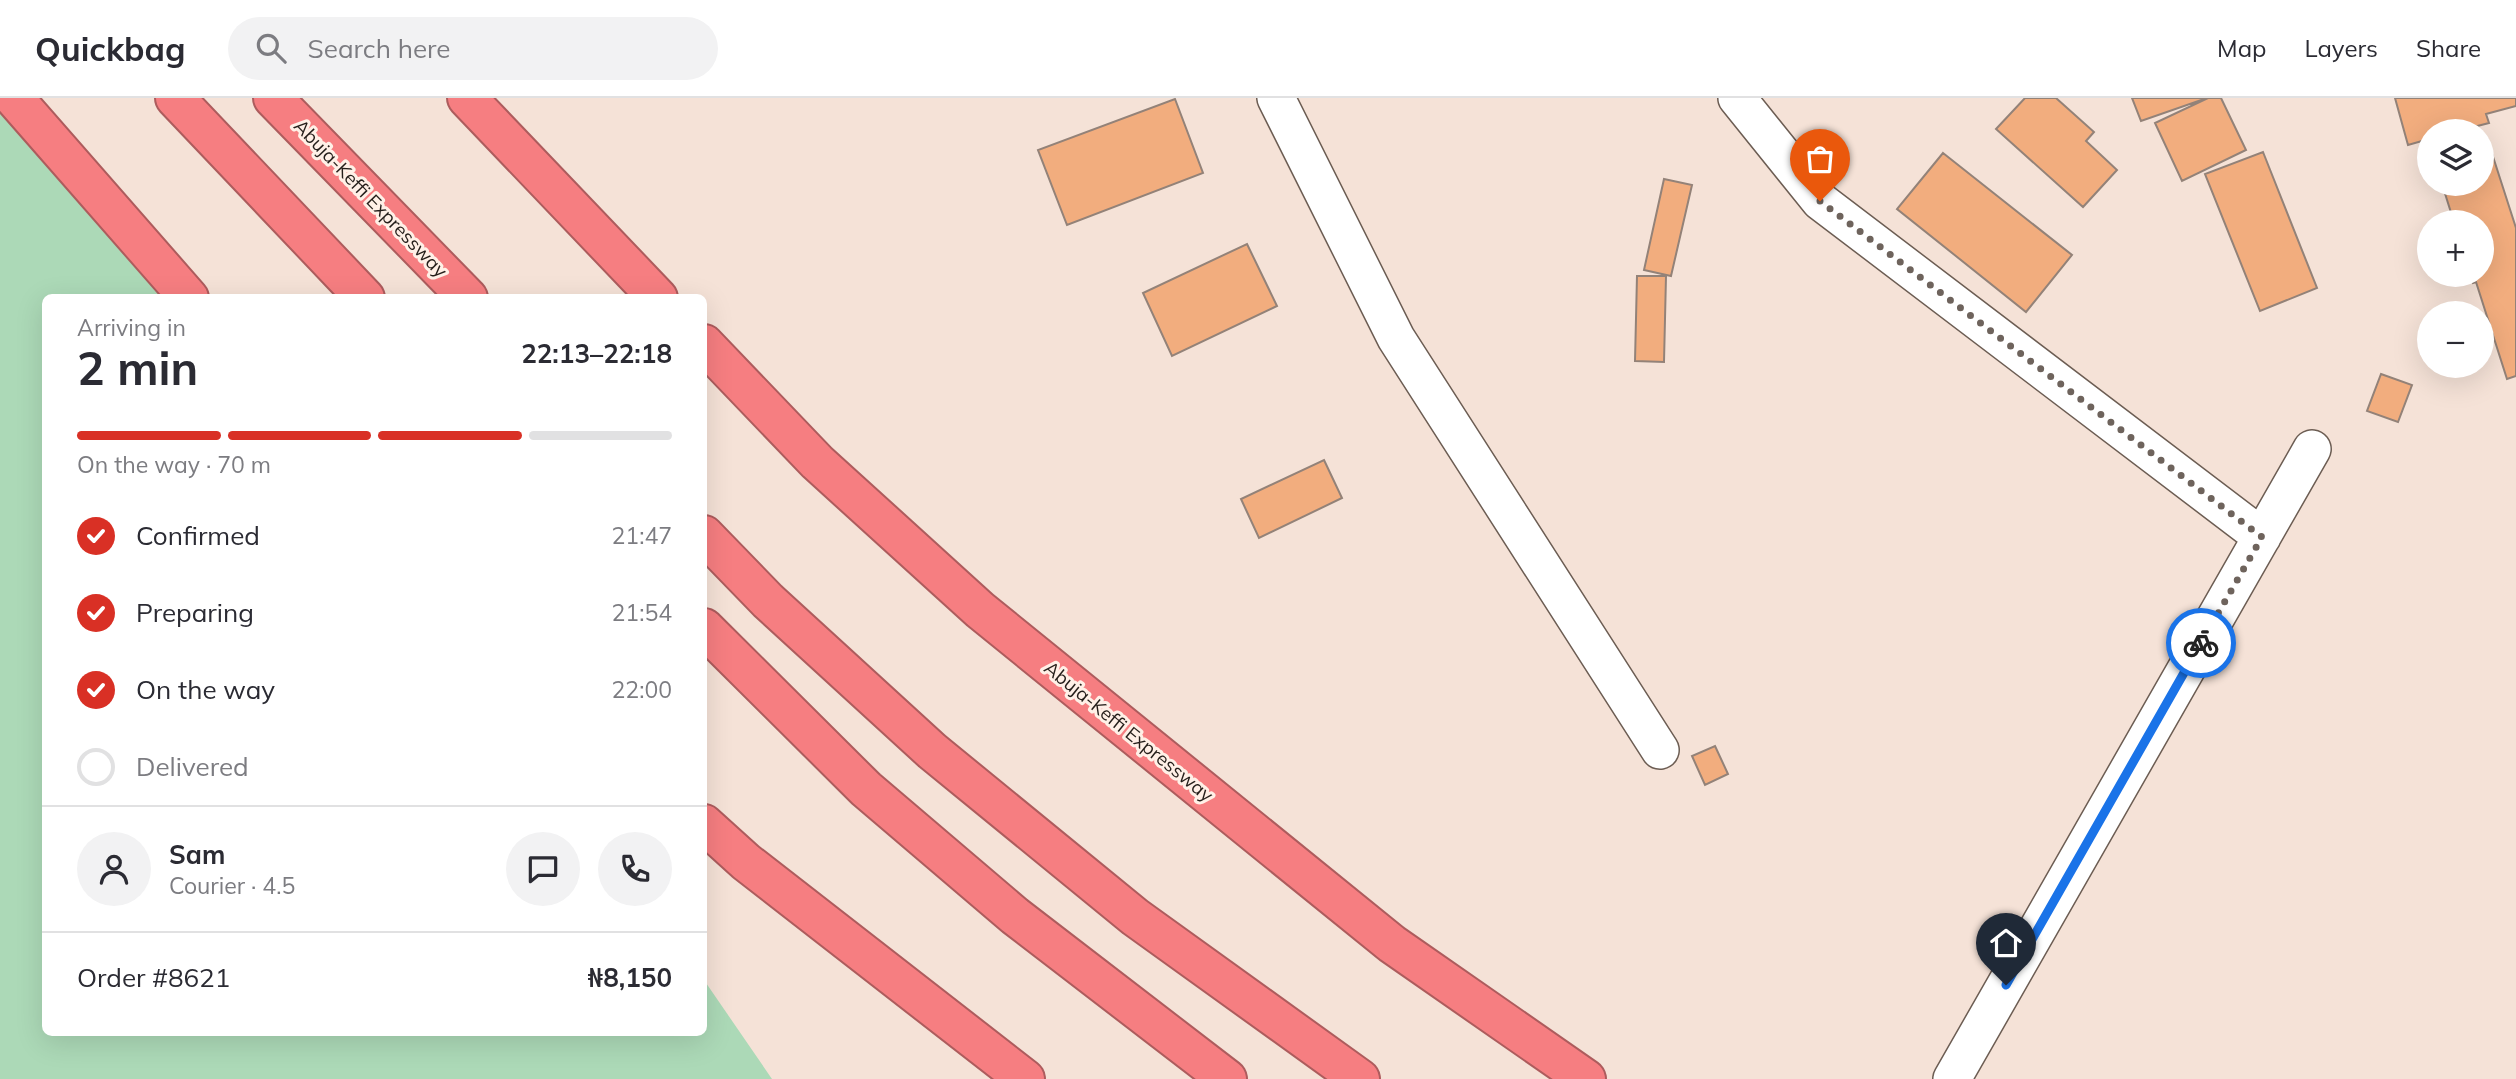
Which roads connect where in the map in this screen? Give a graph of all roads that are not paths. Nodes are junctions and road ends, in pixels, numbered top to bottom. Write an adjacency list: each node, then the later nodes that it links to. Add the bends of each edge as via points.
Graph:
1 (14, 98): 7 (highway)
2 (175, 98): 8 (highway)
3 (273, 98): 9 (highway, Abuja-Keffi Expressway)
4 (467, 98): 10 (highway)
5 (1276, 98): 16 (street, via 1396,338)
6 (1737, 98): 13 (street, via 1820,201)
7 (186, 294)
8 (361, 294)
9 (464, 294)
10 (654, 294)
11 (707, 347): 21 (highway, Abuja-Keffi Expressway, via 817,462 980,610 1392,944)
12 (2312, 449): 13 (street)
13 (2262, 537): 22 (street)
14 (707, 538): 20 (highway, via 768,601 932,751 1135,917)
15 (707, 631): 19 (highway, via 866,789 1015,916)
16 (1660, 750)
17 (707, 827): 18 (highway)
18 (1025, 1079)
19 (1227, 1079)
20 (1360, 1079)
21 (1586, 1079)
22 (1952, 1079)

